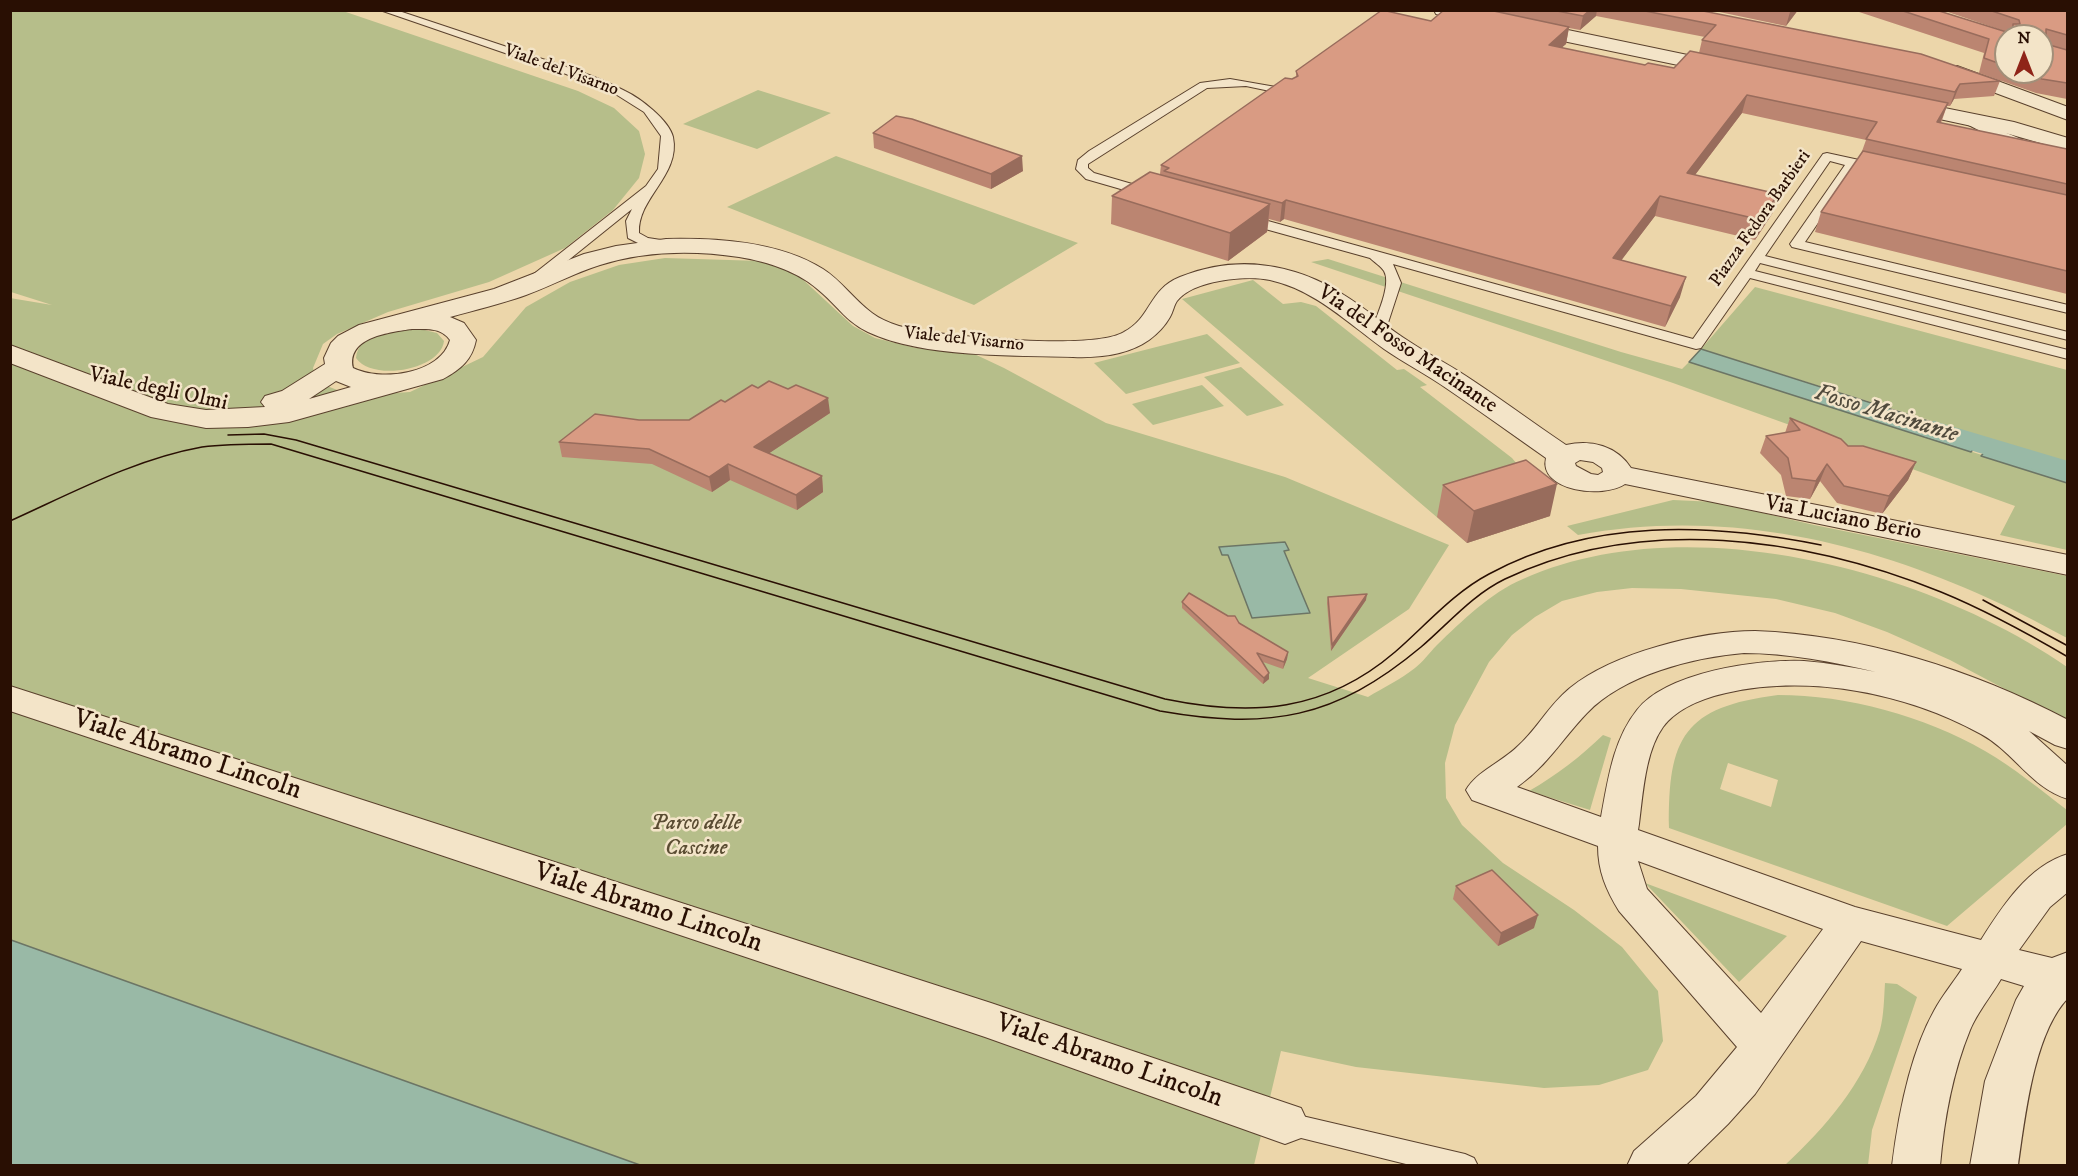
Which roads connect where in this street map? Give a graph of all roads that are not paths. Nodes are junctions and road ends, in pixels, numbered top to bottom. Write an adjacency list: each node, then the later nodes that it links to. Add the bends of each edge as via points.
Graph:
1 (386, 10): 14 (lane, Viale del Visarno, via 570,72 621,93 648,110 667,136 668,148 664,169)
2 (1443, 10): 4 (street)
3 (1537, 10): 4 (street)
4 (1518, 26): 6 (street)
5 (1942, 67): 10 (street)
6 (1740, 72)
7 (1289, 92): 15 (lane, via 1246,83 1204,85 1082,163 1090,176)
8 (1880, 100): 9 (street)
9 (1961, 117): 10 (street, via 2014,128); 11 (lane, via 2007,139)
10 (2066, 130)
11 (2067, 157)
12 (1853, 162): 13 (lane); 19 (lane, Piazza Fedora Barbieri, via 1827,157); 22 (lane, Piazza Fedora Barbieri, via 1797,244)
13 (1887, 170)
14 (650, 189): 17 (lane, Viale del Visarno, via 632,221 633,235 644,242); 21 (lane, Viale del Visarno)
15 (1158, 195)
16 (1238, 217): 18 (lane)
17 (685, 247): 21 (street, Viale del Visarno, via 617,253); 27 (street, Viale del Visarno, via 744,251 800,267 828,285 862,319 879,328 929,340)
18 (1374, 255): 20 (lane, Piazza Fedora Barbieri, via 1696,345); 24 (lane, via 1394,275)
19 (1757, 258): 20 (lane, Piazza Fedora Barbieri); 25 (lane)
20 (1747, 273): 29 (lane)
21 (523, 287): 23 (street, Viale del Visarno); 26 (street, Viale del Visarno)
22 (2067, 309)
23 (412, 321): 26 (street, via 449,325); 31 (street, via 381,326 357,336 338,353)
24 (1378, 332): 27 (street, Via del Fosso Macinante, via 1326,292 1274,273 1248,271 1182,285 1164,300 1152,323 1127,342 1108,347); 33 (street, Via del Fosso Macinante, via 1563,456 1561,470 1581,482 1608,482)
25 (2067, 336)
26 (463, 340): 32 (street, Viale del Visarno, via 460,353 451,362 429,374)
27 (1052, 348)
28 (10, 353): 30 (street, Viale degli Olmi)
29 (2067, 355)
30 (40, 364): 31 (street, Viale degli Olmi, via 232,408 260,406 292,397); 32 (street, Viale degli Olmi, via 161,411 206,419 282,414)
31 (339, 367): 32 (street, via 344,374 367,382)
32 (400, 381)
33 (1618, 474): 34 (street, Via Luciano Berio)
34 (2067, 565)
35 (10, 698): 44 (street, Viale Abramo Lincoln, via 991,1021)
36 (2067, 736): 38 (street, via 1974,689 1921,671 1790,645 1714,645 1655,660 1587,693 1536,752 1485,790)
37 (2067, 784): 38 (street, via 1999,728 1943,703 1822,675 1782,673 1746,677 1695,689 1666,704 1647,722 1629,769)
38 (1618, 838): 40 (street); 43 (street, via 1618,869 1628,894)
39 (2067, 869): 41 (street, via 2030,904)
40 (1851, 922): 41 (street); 43 (street)
41 (1991, 959): 42 (street); 47 (street, via 1950,1023 1924,1110)
42 (2064, 976): 48 (street, via 2038,1000 2008,1081)
43 (1764, 1047): 46 (street, via 1712,1110)
44 (1285, 1123): 45 (lane)
45 (1465, 1166)
46 (1651, 1166)
47 (1916, 1166)
48 (1994, 1166)

